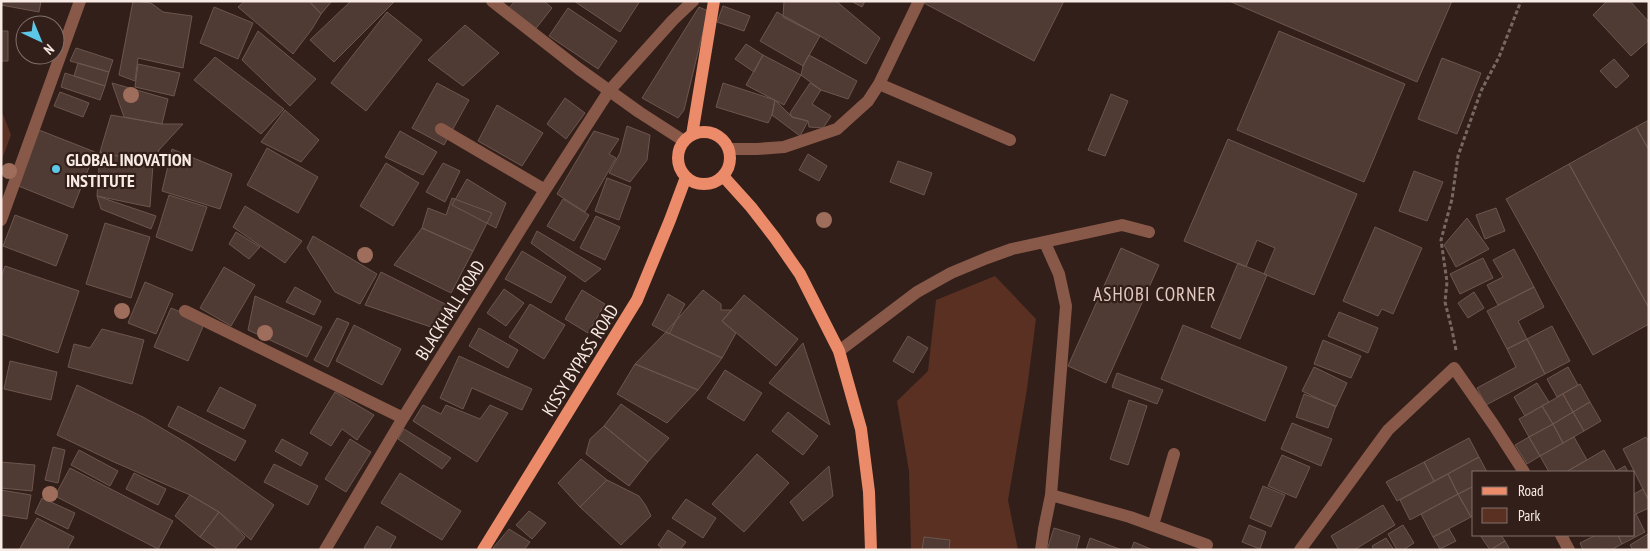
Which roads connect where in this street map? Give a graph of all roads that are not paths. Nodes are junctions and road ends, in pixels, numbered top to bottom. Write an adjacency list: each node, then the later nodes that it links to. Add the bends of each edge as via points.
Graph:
1 (80, 1): 15 (street)
2 (492, 1): 7 (street)
3 (693, 1): 7 (street, BLACKHALL ROAD)
4 (714, 1): 9 (main road)
5 (919, 1): 6 (street)
6 (879, 84): 10 (street); 11 (street, via 868,101 837,129 784,147)
7 (609, 92): 9 (street); 14 (street, BLACKHALL ROAD)
8 (441, 129): 14 (street)
9 (688, 138): 11 (main road, via 703,132 714,134); 13 (main road, via 679,150 678,160)
10 (1010, 140)
11 (729, 149): 12 (main road, via 728,168)
12 (723, 176): 13 (main road, via 705,184); 19 (main road, via 751,207 800,274)
13 (686, 178): 28 (main road, KISSY BYPASS ROAD, via 637,300)
14 (545, 190): 20 (street, BLACKHALL ROAD)
15 (1, 220)
16 (1149, 232): 17 (street, via 1122,225)
17 (1044, 243): 19 (street, via 1012,249 951,273 917,292); 23 (street, via 1059,274 1066,306)
18 (185, 311): 20 (street)
19 (839, 351): 29 (main road, via 861,429 869,492)
20 (403, 418): 27 (street, BLACKHALL ROAD)
21 (1174, 454): 24 (street)
22 (1523, 471): 31 (street, via 1454,368 1388,430)
23 (1052, 495): 24 (street); 30 (street)
24 (1153, 525): 26 (street)
25 (1561, 536): 32 (street)
26 (1207, 545)
27 (325, 550)
28 (483, 550)
29 (871, 550)
30 (1041, 550)
31 (1300, 550)
32 (1569, 550)

